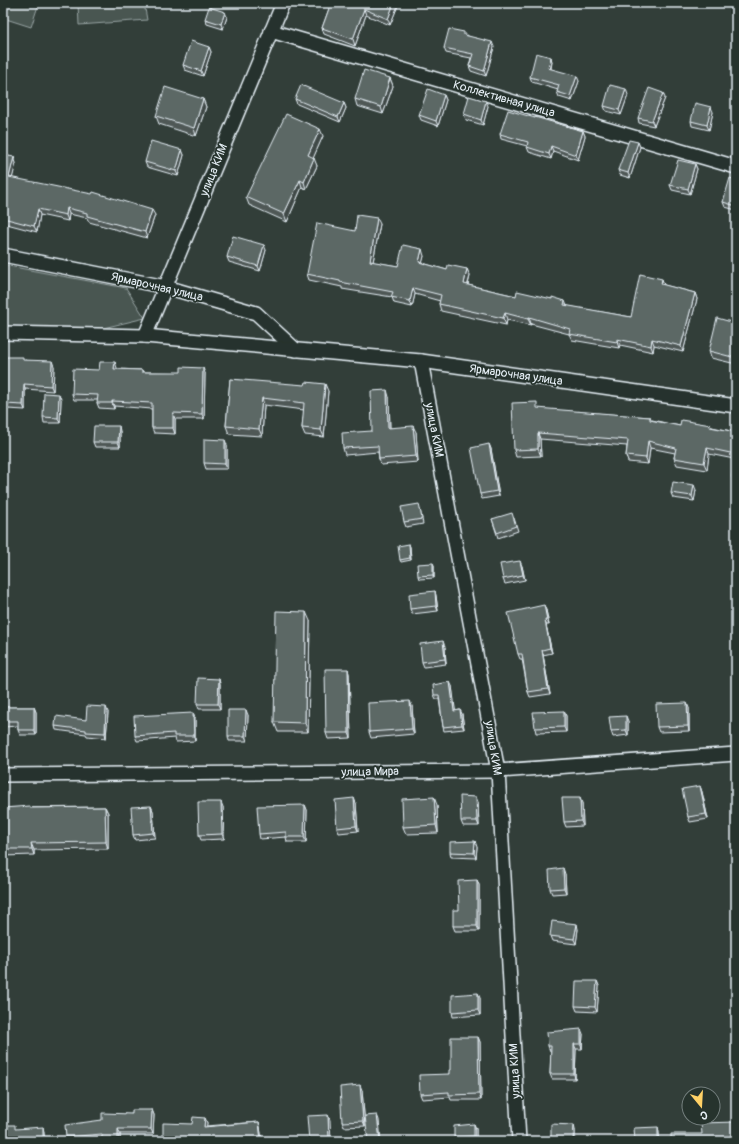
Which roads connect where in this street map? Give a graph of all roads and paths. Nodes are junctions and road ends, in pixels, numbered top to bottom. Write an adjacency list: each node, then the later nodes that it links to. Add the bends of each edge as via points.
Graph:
1 (283, 3): 2 (street, улица КИМ)
2 (271, 31): 3 (street, Коллективная улица); 5 (street, улица КИМ)
3 (736, 167)
4 (3, 255): 5 (street, Ярмарочная улица)
5 (166, 287): 7 (street, улица КИМ); 8 (street, Ярмарочная улица, via 256,313)
6 (3, 333): 7 (street, Ярмарочная улица)
7 (145, 336): 8 (street, Ярмарочная улица)
8 (296, 350): 9 (street, Ярмарочная улица)
9 (421, 361): 10 (street, Ярмарочная улица); 12 (street, улица КИМ)
10 (736, 406)
11 (736, 754): 12 (street, улица Мира)
12 (498, 771): 13 (street, улица Мира); 14 (street, улица КИМ)
13 (3, 775)
14 (519, 1141)

